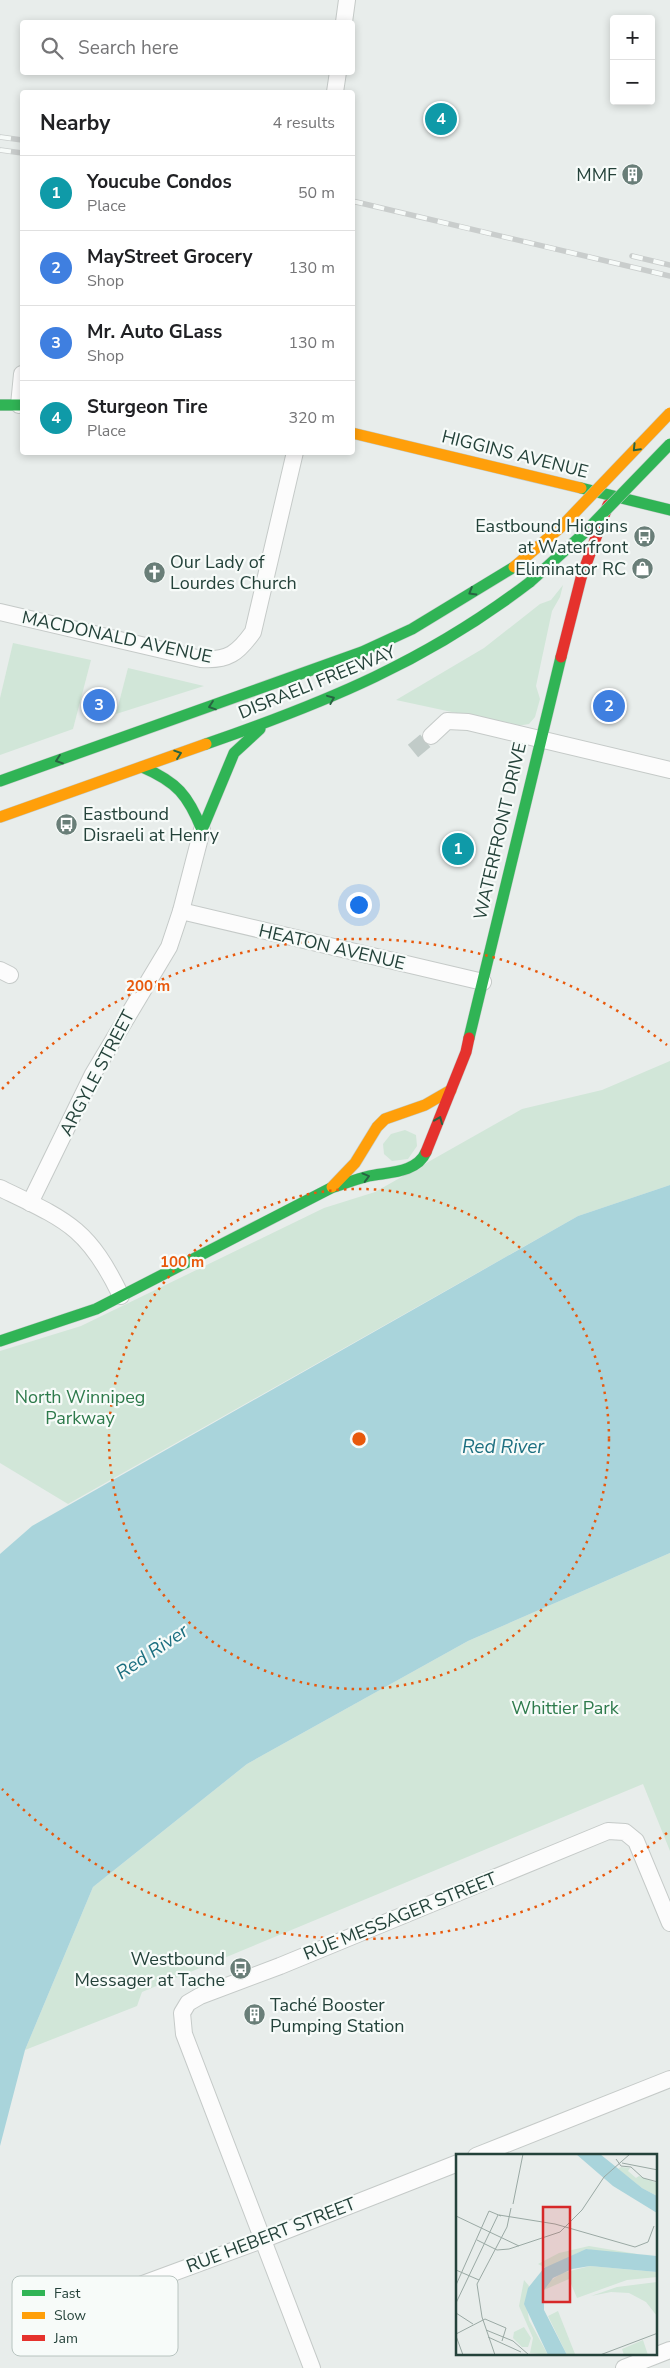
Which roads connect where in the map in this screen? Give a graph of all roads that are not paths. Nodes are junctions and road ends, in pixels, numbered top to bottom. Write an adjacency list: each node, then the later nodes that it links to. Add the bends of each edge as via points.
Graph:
1 (347, 0): 2 (street)
2 (344, 20)
3 (338, 75): 4 (street)
4 (335, 90)
5 (0, 405): 6 (main road)
6 (20, 405)
7 (670, 413): 21 (main road, DISRAELI FREEWAY, one-way to 21, bridge, via 561,527 514,567 412,629 362,652)
8 (355, 434): 11 (main road, HIGGINS AVENUE)
9 (670, 444): 16 (main road, DISRAELI FREEWAY, one-way to 9, bridge, via 410,663 475,623 530,582 582,535)
10 (294, 455): 15 (street, MACDONALD AVENUE, via 252,632 233,654 218,660 201,659)
11 (592, 491): 12 (main road, HIGGINS AVENUE); 14 (main road, WATERFRONT DRIVE)
12 (611, 496): 13 (main road, HIGGINS AVENUE); 14 (main road, WATERFRONT DRIVE)
13 (670, 510)
14 (581, 578): 18 (main road, WATERFRONT DRIVE)
15 (0, 612)
16 (267, 723): 19 (main road, DISRAELI FREEWAY, one-way to 16); 23 (main road, via 234,753)
17 (431, 736): 18 (street, via 447,720)
18 (540, 739): 20 (street); 25 (main road, WATERFRONT DRIVE)
19 (142, 767): 22 (main road, DISRAELI FREEWAY); 23 (main road, via 163,775 185,793)
20 (670, 770)
21 (0, 781)
22 (0, 817)
23 (202, 830): 24 (street, ARGYLE STREET)
24 (181, 911): 25 (street, HEATON AVENUE); 33 (street, ARGYLE STREET, via 169,948 93,1074)
25 (483, 982): 26 (main road, WATERFRONT DRIVE, via 466,1052)
26 (451, 1090): 27 (main road, WATERFRONT DRIVE, via 425,1106); 29 (main road, WATERFRONT DRIVE, one-way to 26)
27 (400, 1114): 28 (main road, WATERFRONT DRIVE, via 385,1119); 29 (main road, via 420,1123 428,1138)
28 (374, 1134): 30 (main road, via 373,1147 379,1159 391,1168); 32 (main road, WATERFRONT DRIVE)
29 (427, 1149): 30 (main road, WATERFRONT DRIVE, via 420,1162)
30 (403, 1170): 32 (main road, WATERFRONT DRIVE, one-way to 30, via 368,1176)
31 (0, 1188): 33 (street)
32 (331, 1188): 34 (main road, WATERFRONT DRIVE)
33 (30, 1203): 34 (street, via 64,1221 87,1239 105,1264)
34 (121, 1296): 35 (main road, WATERFRONT DRIVE, via 66,1321)
35 (0, 1341)
36 (670, 1923): 40 (street, RUE MESSAGER STREET, via 636,1841 625,1832 608,1831 188,2003 182,2013 184,2034)
37 (670, 2078): 38 (street)
38 (481, 2154)
39 (456, 2164): 40 (street, RUE HEBERT STREET)
40 (262, 2240): 41 (street, RUE HEBERT STREET); 45 (street)
41 (164, 2276)
42 (670, 2350): 43 (street)
43 (658, 2355)
44 (655, 2356): 46 (street)
45 (312, 2368)
46 (624, 2368)

